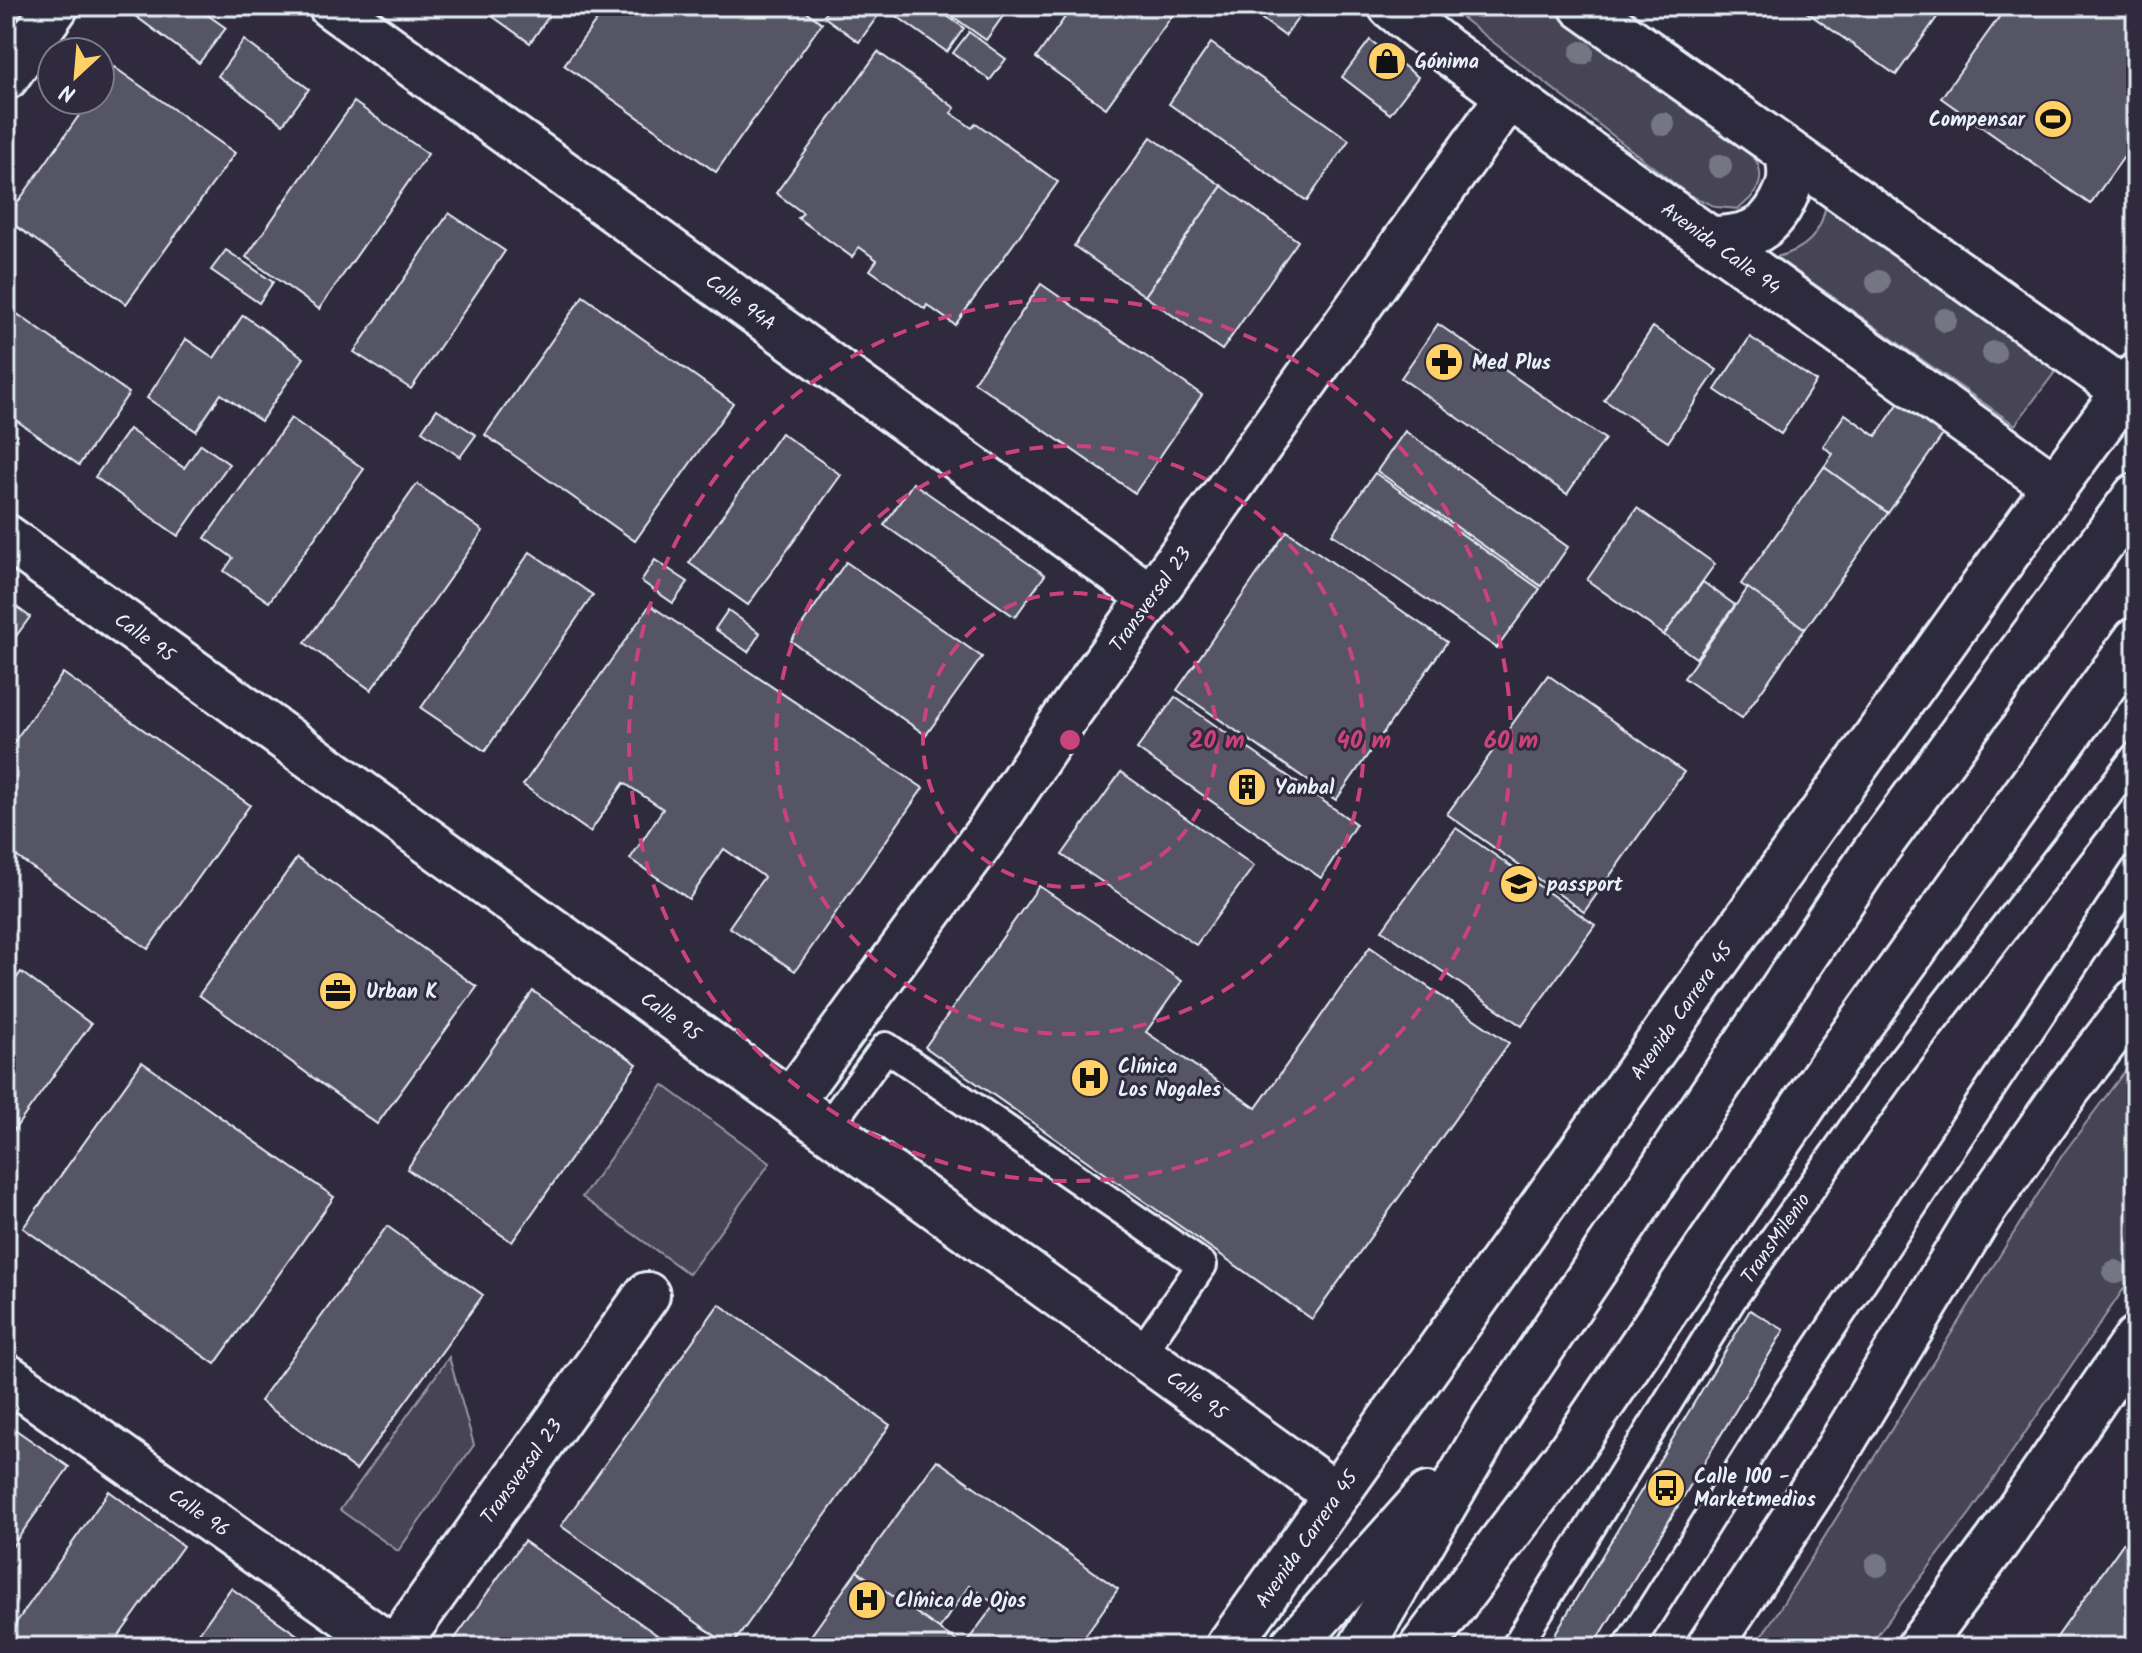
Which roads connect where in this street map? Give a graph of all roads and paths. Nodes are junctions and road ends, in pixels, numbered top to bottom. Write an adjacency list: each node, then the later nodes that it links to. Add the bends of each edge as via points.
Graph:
1 (56, 6): 5 (main road)
2 (331, 6): 13 (main road, Calle 94A)
3 (1391, 6): 6 (main road, Avenida Calle 94)
4 (1582, 6): 7 (main road)
5 (6, 77)
6 (1509, 96): 8 (main road, Avenida Calle 94); 13 (main road, Transversal 23)
7 (1788, 152): 8 (main road, via 1788,191 1776,214 1762,229); 9 (main road)
8 (1709, 239): 10 (main road, Avenida Calle 94)
9 (2130, 384): 10 (main road, Avenida Carrera 45)
10 (2055, 486): 27 (main road, Avenida Carrera 45)
11 (2136, 496): 26 (main road, via 1871,857)
12 (6, 537): 20 (main road, Calle 95)
13 (1151, 597): 20 (main road, Transversal 23, via 991,828)
14 (2136, 640): 32 (main road, via 1827,1071 1568,1454)
15 (2136, 736): 17 (lane, TransMilenio)
16 (2136, 757): 17 (lane, TransMilenio)
17 (2064, 848): 33 (lane, TransMilenio, via 1891,1075 1731,1300)
18 (2136, 873): 34 (lane, via 1787,1394)
19 (2136, 1001): 35 (main road, via 1981,1213 1823,1474)
20 (791, 1101): 21 (main road, Calle 95)
21 (827, 1128): 24 (main road, Calle 95); 24 (lane, via 886,1047 1202,1265)
22 (647, 1295): 28 (main road, Transversal 23)
23 (2136, 1339): 36 (main road)
24 (1140, 1354): 27 (main road, Calle 95)
25 (6, 1376): 28 (main road, Calle 96)
26 (1493, 1421): 30 (main road); 31 (main road)
27 (1336, 1495): 29 (main road, Avenida Carrera 45)
28 (394, 1647)
29 (1228, 1647)
30 (1292, 1647)
31 (1361, 1647)
32 (1422, 1647)
33 (1516, 1647)
34 (1628, 1647)
35 (1709, 1647)
36 (1919, 1647)

